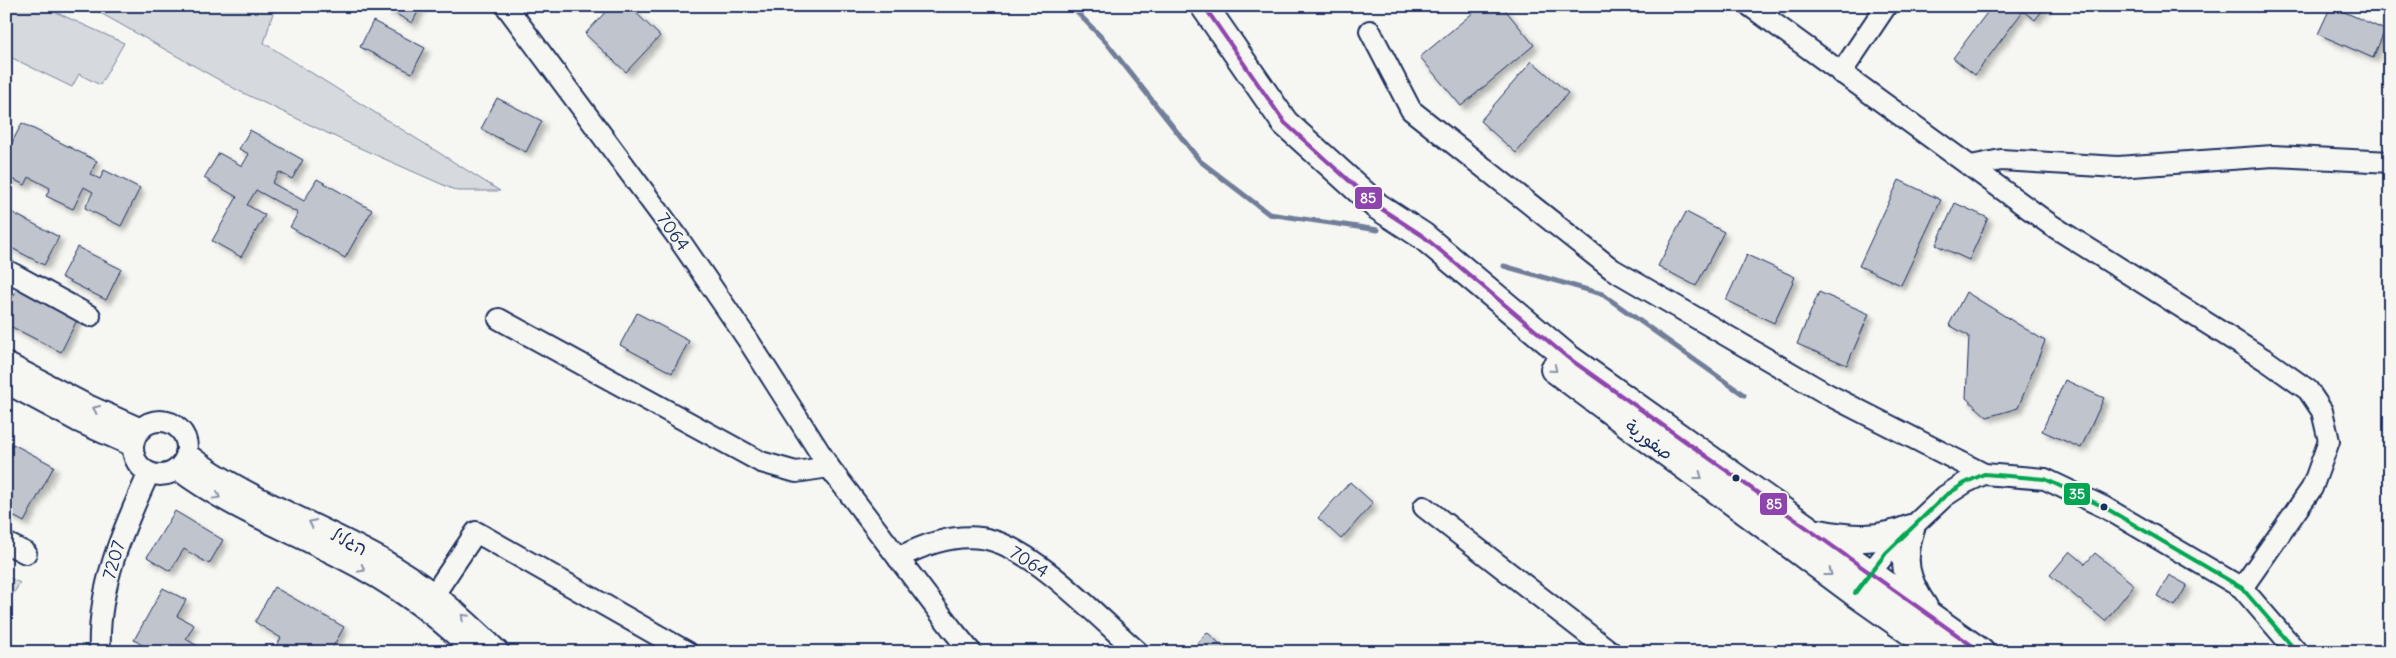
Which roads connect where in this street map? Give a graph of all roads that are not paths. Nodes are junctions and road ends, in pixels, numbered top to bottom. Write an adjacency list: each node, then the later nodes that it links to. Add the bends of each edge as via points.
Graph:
1 (506, 6): 17 (street, 7064, via 682,243)
2 (1204, 6): 9 (main road, صفورية, via 1285,123)
3 (1750, 6): 6 (street)
4 (1886, 6): 6 (street)
5 (1370, 31): 19 (street, via 1411,110 1612,270 1827,394)
6 (1841, 73): 8 (street)
7 (2390, 162): 8 (street, via 2272,156 2118,167 2001,160)
8 (1971, 166): 27 (street, via 2051,225 2308,390 2322,411 2329,441 2312,488)
9 (1378, 206): 22 (main road, صفورية, via 1423,236 1568,357); 26 (main road, صفورية, one-way to 26, via 1406,244 1557,371)
10 (6, 270): 11 (street)
11 (90, 316)
12 (499, 319): 17 (street, via 762,462 796,472)
13 (6, 363): 15 (street, one-way to 13, via 85,404)
14 (6, 383): 15 (street, via 77,421)
15 (137, 437): 16 (street, via 150,422 171,423 185,438); 18 (street, via 135,458)
16 (182, 461): 18 (street, via 170,473); 28 (street, הגליל, one-way to 16, via 381,559); 31 (street, הגליל, one-way to 31, via 204,489 394,588 447,625)
17 (829, 467): 25 (street, 7064)
18 (149, 473): 30 (street, 7207, via 122,532 103,598)
19 (1984, 474): 21 (street, via 1945,496); 27 (street, via 2045,479 2104,507)
20 (1424, 507): 36 (street)
21 (1911, 528): 22 (main road, via 1890,536 1866,539); 26 (street); 29 (main road, via 1906,547 1907,575)
22 (1812, 532): 26 (main road, صفورية)
23 (6, 544): 24 (street)
24 (26, 553)
25 (898, 558): 34 (street, 7064); 35 (street, 7064, via 919,547 941,541 992,540 1036,563)
26 (1862, 582): 29 (main road, صفورية); 37 (main road, صفورية)
27 (2242, 588): 39 (street)
28 (435, 593): 32 (street, הגליל, one-way to 28); 33 (street, via 476,532)
29 (1930, 615): 38 (main road, صفورية)
30 (100, 652)
31 (473, 652)
32 (499, 652)
33 (688, 652)
34 (972, 652)
35 (1138, 652)
36 (1611, 652)
37 (1939, 652)
38 (1981, 652)
39 (2297, 652)

